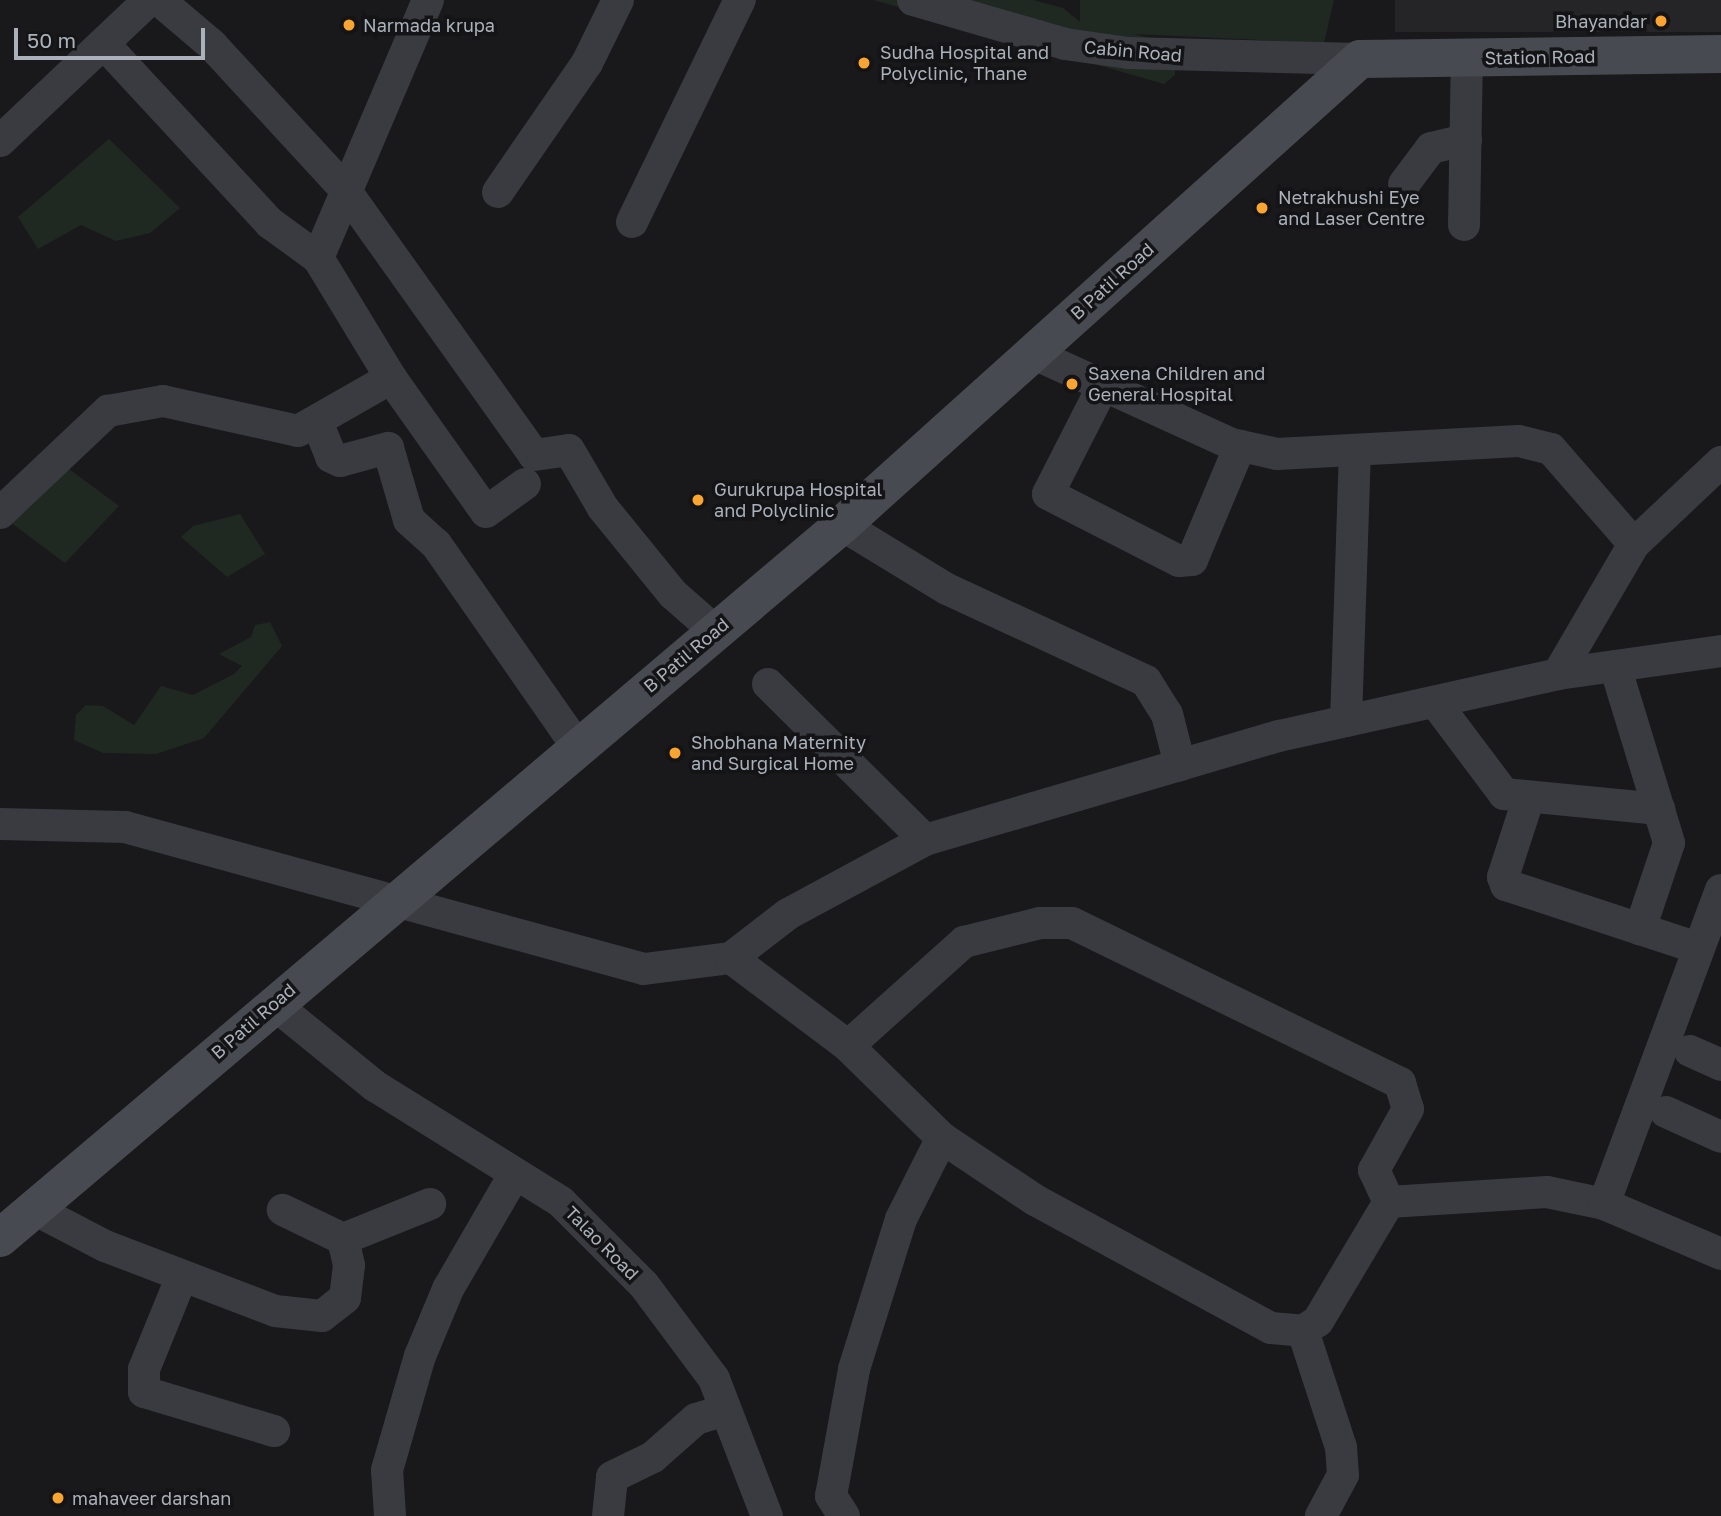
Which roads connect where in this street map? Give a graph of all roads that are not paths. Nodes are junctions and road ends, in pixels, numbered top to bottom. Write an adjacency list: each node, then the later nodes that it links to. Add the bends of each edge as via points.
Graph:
1 (149, 0): 7 (street)
2 (159, 0): 14 (street, via 212,45)
3 (428, 0): 14 (street)
4 (618, 0): 15 (street, via 587,63)
5 (740, 0): 16 (street)
6 (913, 0): 9 (street, Cabin Road, via 1065,44 1128,53)
7 (105, 45): 12 (street); 18 (street, via 270,223)
8 (1721, 54): 10 (main road, Station Road)
9 (1360, 59): 10 (main road, Station Road); 19 (main road, B Patil Road)
10 (1467, 59): 11 (street)
11 (1466, 140): 13 (street, via 1431,148); 17 (street)
12 (0, 141)
13 (1404, 184)
14 (343, 187): 18 (street); 30 (street, via 534,455 569,450 603,508 673,594)
15 (498, 192)
16 (632, 222)
17 (1464, 225)
18 (318, 258): 20 (street)
19 (1032, 353): 21 (street); 28 (main road, B Patil Road)
20 (391, 379): 22 (street); 26 (street, via 486,512)
21 (1103, 386): 23 (street); 23 (street, via 1048,494 1179,561 1192,560)
22 (318, 424): 27 (street, via 280,432 163,401 108,411); 37 (street, via 331,457 340,461 388,448 408,520 436,544)
23 (1240, 446): 24 (street, via 1278,454)
24 (1355, 452): 29 (street, via 1519,442 1551,449); 36 (street)
25 (1721, 462): 29 (street)
26 (525, 484)
27 (0, 513)
28 (842, 525): 30 (main road, B Patil Road); 38 (street, via 947,589 1146,681 1167,714)
29 (1634, 544): 33 (street)
30 (716, 631): 37 (main road, B Patil Road)
31 (1721, 651): 32 (street)
32 (1615, 666): 33 (street); 40 (street)
33 (1558, 674): 35 (street)
34 (768, 684): 42 (street)
35 (1435, 702): 36 (street); 39 (street, via 1504,794)
36 (1346, 721): 38 (street)
37 (578, 746): 44 (main road, B Patil Road)
38 (1180, 765): 42 (street)
39 (1528, 800): 40 (street, via 1551,797); 45 (street, via 1503,877 1506,885)
40 (1659, 809): 45 (street, via 1669,843)
41 (0, 824): 44 (street, via 125,827)
42 (925, 840): 47 (street, via 788,914)
43 (1721, 890): 46 (street)
44 (390, 903): 47 (street, via 644,969); 48 (main road, B Patil Road)
45 (1640, 929): 46 (street)
46 (1698, 948): 58 (street)
47 (731, 958): 49 (street)
48 (274, 1004): 55 (street, Talao Road, via 375,1086); 59 (main road, B Patil Road)
49 (848, 1046): 54 (street); 56 (street, via 964,942 1040,923 1072,923 1400,1083 1408,1109 1374,1170)
50 (1690, 1051): 51 (street)
51 (1721, 1065)
52 (1666, 1111): 53 (street)
53 (1721, 1137)
54 (942, 1138): 65 (street, via 1035,1200 1237,1312 1271,1328); 71 (street, via 901,1219 854,1369 831,1496)
55 (513, 1177): 66 (street, Talao Road, via 561,1202 644,1285 714,1379); 68 (street, via 448,1289 420,1356 387,1470)
56 (1389, 1202): 58 (street, via 1547,1192); 65 (street, via 1318,1321)
57 (430, 1204): 62 (street)
58 (1604, 1204): 63 (street)
59 (34, 1209): 61 (main road, B Patil Road); 64 (street, via 95,1241)
60 (283, 1210): 62 (street)
61 (0, 1238)
62 (343, 1239): 64 (street, via 349,1265 345,1298 322,1316 275,1311)
63 (1720, 1251)
64 (182, 1276): 67 (street, via 144,1369 144,1392)
65 (1303, 1331): 72 (street, via 1341,1447 1343,1475)
66 (726, 1410): 69 (street, via 696,1419 653,1457 612,1477); 70 (street, Talao Road)
67 (274, 1431)
68 (390, 1516)
69 (608, 1516)
70 (767, 1516)
71 (844, 1516)
72 (1321, 1516)

